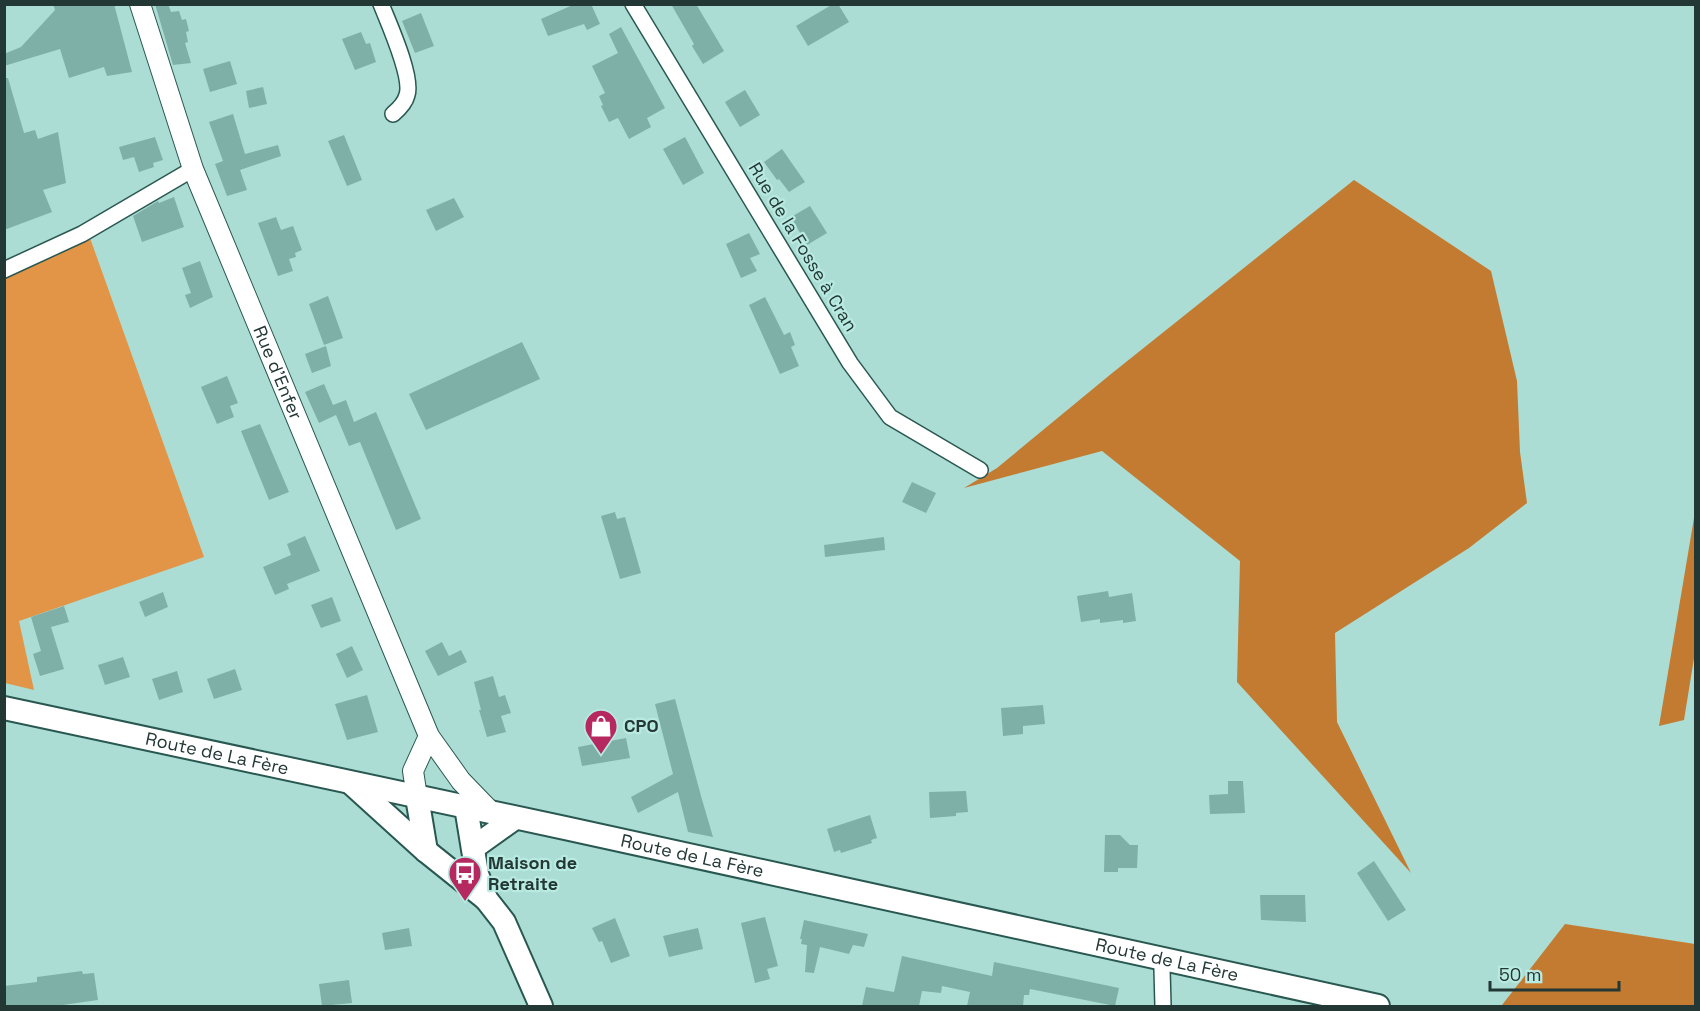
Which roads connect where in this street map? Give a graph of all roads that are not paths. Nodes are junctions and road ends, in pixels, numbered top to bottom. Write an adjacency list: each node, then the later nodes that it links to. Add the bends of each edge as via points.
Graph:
1 (140, 4): 5 (street, Rue d'Enfer)
2 (381, 4): 4 (street, via 408,80 408,94)
3 (633, 4): 7 (street, Rue de la Fosse à Cran, via 844,354 890,417)
4 (393, 114)
5 (193, 170): 6 (street, via 82,234); 9 (street, Rue d'Enfer)
6 (4, 270)
7 (980, 470)
8 (4, 708): 12 (main road, Route de La Fère)
9 (429, 736): 10 (street); 11 (street, Rue d'Enfer)
10 (413, 771): 13 (street); 14 (street)
11 (461, 781): 15 (street); 16 (street, Rue d'Enfer)
12 (350, 782): 13 (main road, Route de La Fère); 19 (main road)
13 (382, 789): 14 (main road, Route de La Fère)
14 (417, 796): 15 (main road, Route de La Fère); 19 (main road)
15 (466, 807): 16 (main road, Route de La Fère); 18 (main road)
16 (491, 813): 17 (main road, Route de La Fère)
17 (515, 818): 18 (main road); 21 (main road, Route de La Fère)
18 (473, 848): 20 (main road)
19 (426, 851): 20 (main road)
20 (486, 900): 23 (main road, via 504,922)
21 (1164, 960): 22 (street); 24 (main road, Route de La Fère)
22 (1164, 1005)
23 (541, 1006)
24 (1378, 1006)

